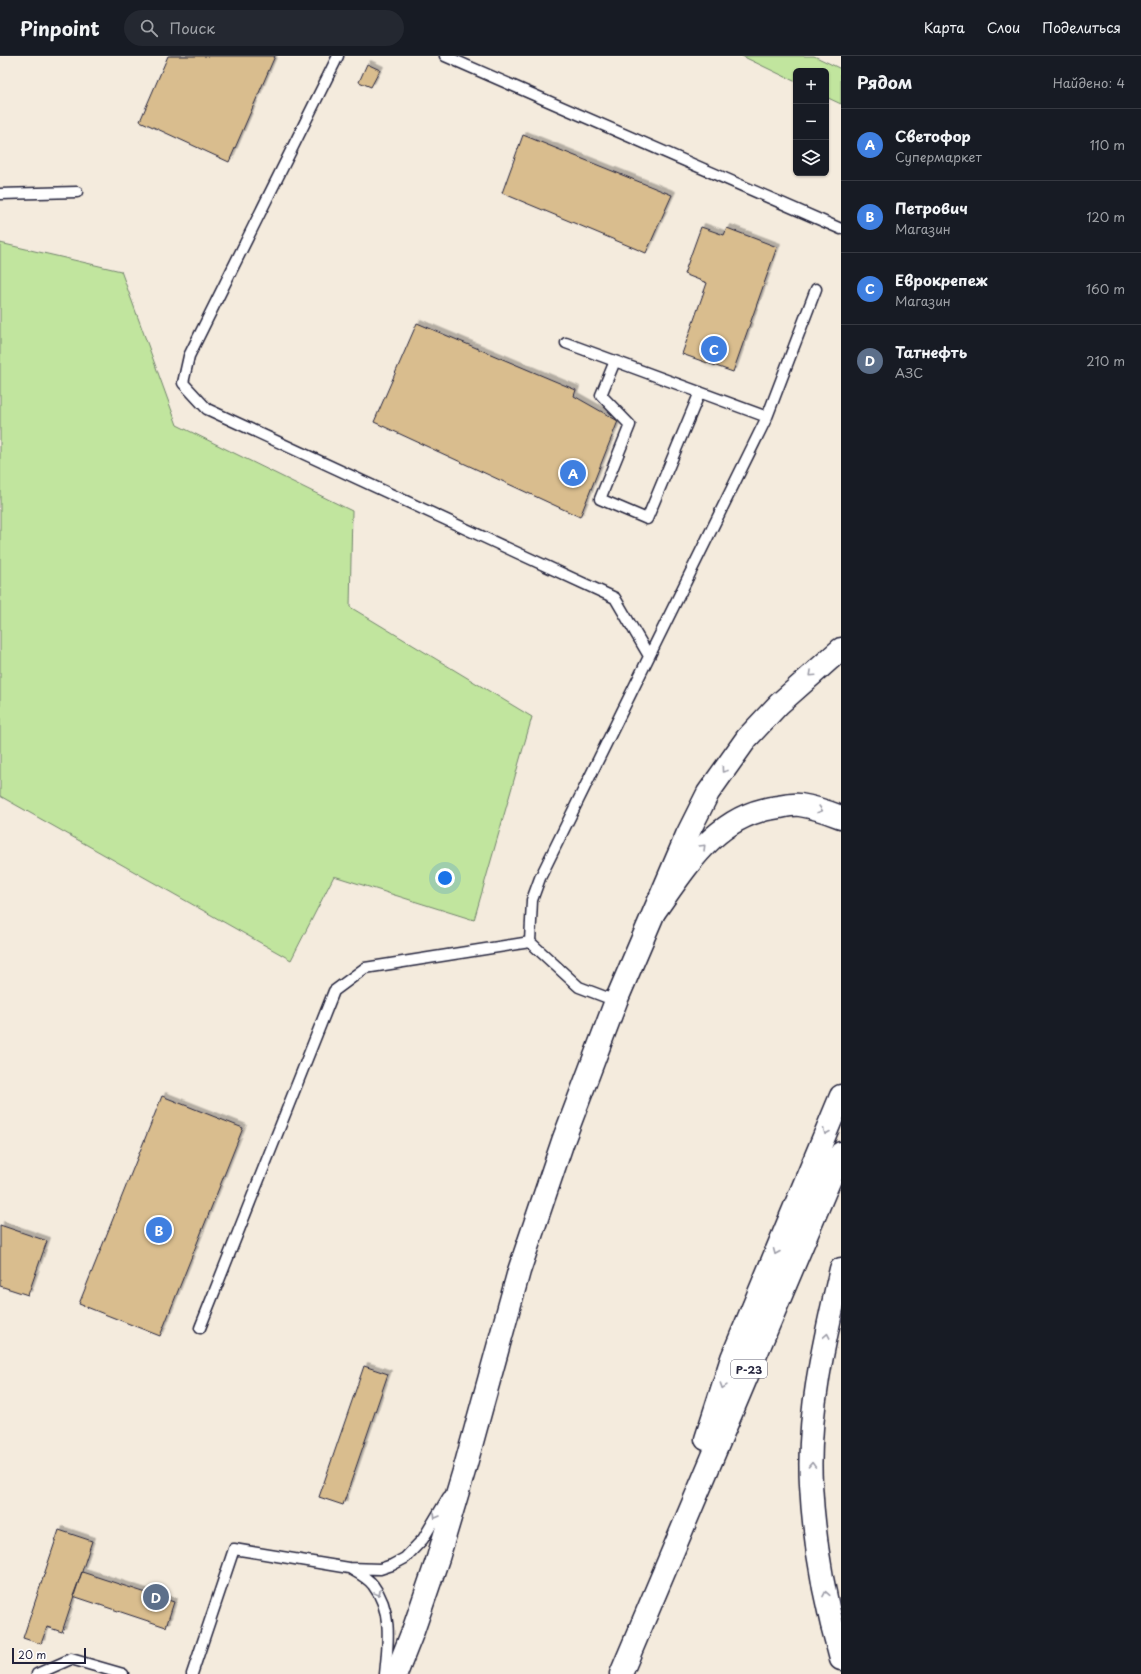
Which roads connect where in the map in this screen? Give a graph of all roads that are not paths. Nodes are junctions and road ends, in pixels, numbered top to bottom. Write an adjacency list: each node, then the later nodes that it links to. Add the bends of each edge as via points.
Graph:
1 (338, 56): 12 (lane, via 189,356 182,383 207,409 615,598)
2 (445, 56): 5 (lane)
3 (77, 192): 4 (lane)
4 (0, 194)
5 (841, 229)
6 (816, 289): 10 (lane)
7 (566, 343): 8 (lane)
8 (615, 361): 9 (lane); 9 (lane, via 601,395 630,425 600,499 647,519)
9 (700, 392): 10 (lane)
10 (767, 417): 12 (lane)
11 (841, 649): 14 (main road, one-way to 14, via 779,704 748,738 708,793)
12 (649, 656): 15 (lane, via 540,878 532,900)
13 (841, 817): 14 (main road, one-way to 13, via 693,857 718,832 743,816 767,808 798,805 818,808)
14 (655, 911): 16 (main road)
15 (530, 942): 16 (lane, via 579,988); 20 (lane, via 365,968 334,991)
16 (616, 1001): 21 (main road, via 563,1141 518,1271)
17 (841, 1096): 23 (main road, one-way to 23, via 732,1358)
18 (841, 1153): 23 (main road, Р-23)
19 (841, 1268): 24 (main road, one-way to 19, via 826,1593 811,1483 812,1434 818,1377)
20 (200, 1328)
21 (464, 1471): 22 (lane, one-way to 22, via 423,1539 405,1558 380,1569); 29 (main road, via 413,1631)
22 (349, 1568): 27 (lane, via 234,1549); 28 (lane, one-way to 28, via 373,1584 386,1612 389,1632)
23 (658, 1584): 30 (main road, Р-23)
24 (841, 1659)
25 (37, 1674): 26 (lane, via 71,1659)
26 (123, 1674)
27 (192, 1674)
28 (385, 1674)
29 (396, 1674)
30 (621, 1674)

